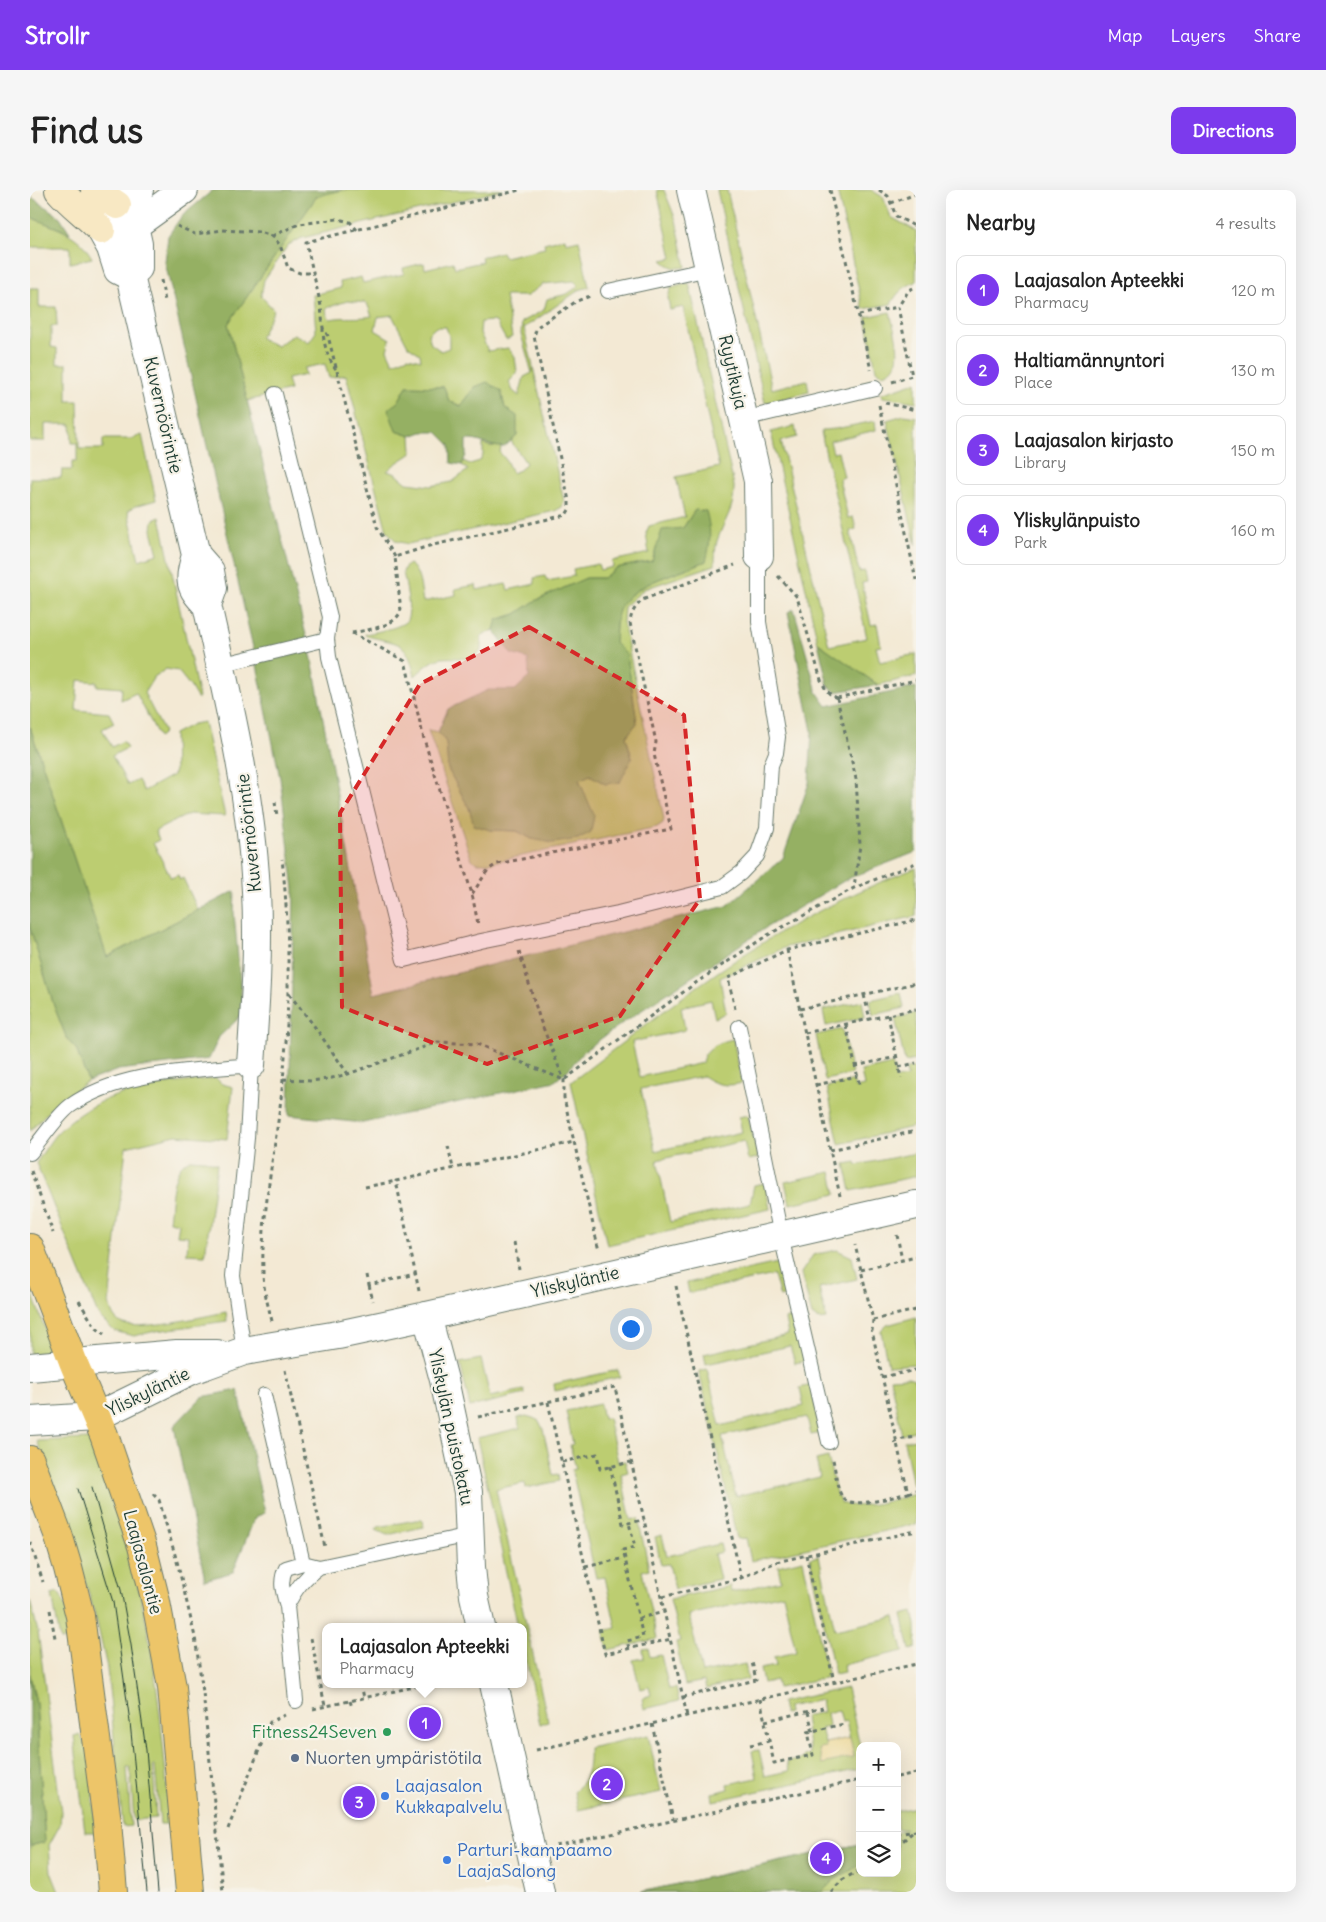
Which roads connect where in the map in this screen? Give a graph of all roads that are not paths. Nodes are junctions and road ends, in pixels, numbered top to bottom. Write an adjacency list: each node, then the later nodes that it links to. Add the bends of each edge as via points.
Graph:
1 (59, 190): 8 (main road, Kuvernöörintie)
2 (95, 190): 6 (main road)
3 (140, 190): 6 (street)
4 (184, 190): 7 (street)
5 (691, 190): 9 (street, Ryytikuja)
6 (117, 205): 7 (street); 8 (street)
7 (134, 226): 8 (street); 10 (street, via 138,268)
8 (101, 230): 10 (street, Kuvernöörintie, via 118,270)
9 (709, 269): 11 (lane); 14 (street, Ryytikuja)
10 (130, 276): 17 (street, Kuvernöörintie, via 196,555 210,572 213,588 207,604)
11 (608, 291)
12 (875, 388): 14 (lane)
13 (275, 394): 16 (lane, via 330,617)
14 (743, 419): 15 (street, Ryytikuja, via 758,481)
15 (759, 556): 16 (lane, via 759,622 778,737 771,765 767,828 757,856 742,873 722,887 404,960)
16 (327, 639): 17 (lane)
17 (220, 665): 19 (street, Kuvernöörintie, via 243,773 256,890 257,983)
18 (739, 1027): 22 (lane)
19 (251, 1065): 20 (lane, via 169,1073 118,1083 92,1092 68,1108); 25 (lane, via 233,1276)
20 (30, 1153)
21 (916, 1205): 22 (street, Yliskyläntie, via 850,1231)
22 (781, 1236): 24 (street, Yliskyläntie, via 670,1261); 31 (lane)
23 (30, 1248): 26 (main road, Laajasalontie)
24 (423, 1304): 25 (street, Yliskyläntie, via 338,1335); 33 (street, Yliskylän puistokatu, via 454,1423 468,1492)
25 (239, 1352): 26 (street, Yliskyläntie); 29 (street, Yliskyläntie, via 192,1370)
26 (74, 1364): 27 (street, Yliskyläntie); 29 (main road, Laajasalontie)
27 (30, 1367)
28 (264, 1395): 34 (lane)
29 (96, 1417): 30 (street, Yliskyläntie); 41 (main road, Laajasalontie, via 142,1546 156,1602 172,1687)
30 (30, 1421)
31 (829, 1442)
32 (30, 1460): 40 (main road, via 60,1542 80,1616)
33 (470, 1535): 35 (lane); 37 (street, Yliskylän puistokatu, via 474,1596)
34 (303, 1563): 35 (lane); 36 (lane, via 286,1568 282,1576)
35 (324, 1566): 36 (lane, via 305,1577)
36 (287, 1606): 39 (lane)
37 (480, 1623)
38 (495, 1688): 42 (street)
39 (294, 1707)
40 (113, 1892)
41 (190, 1892)
42 (540, 1892)

